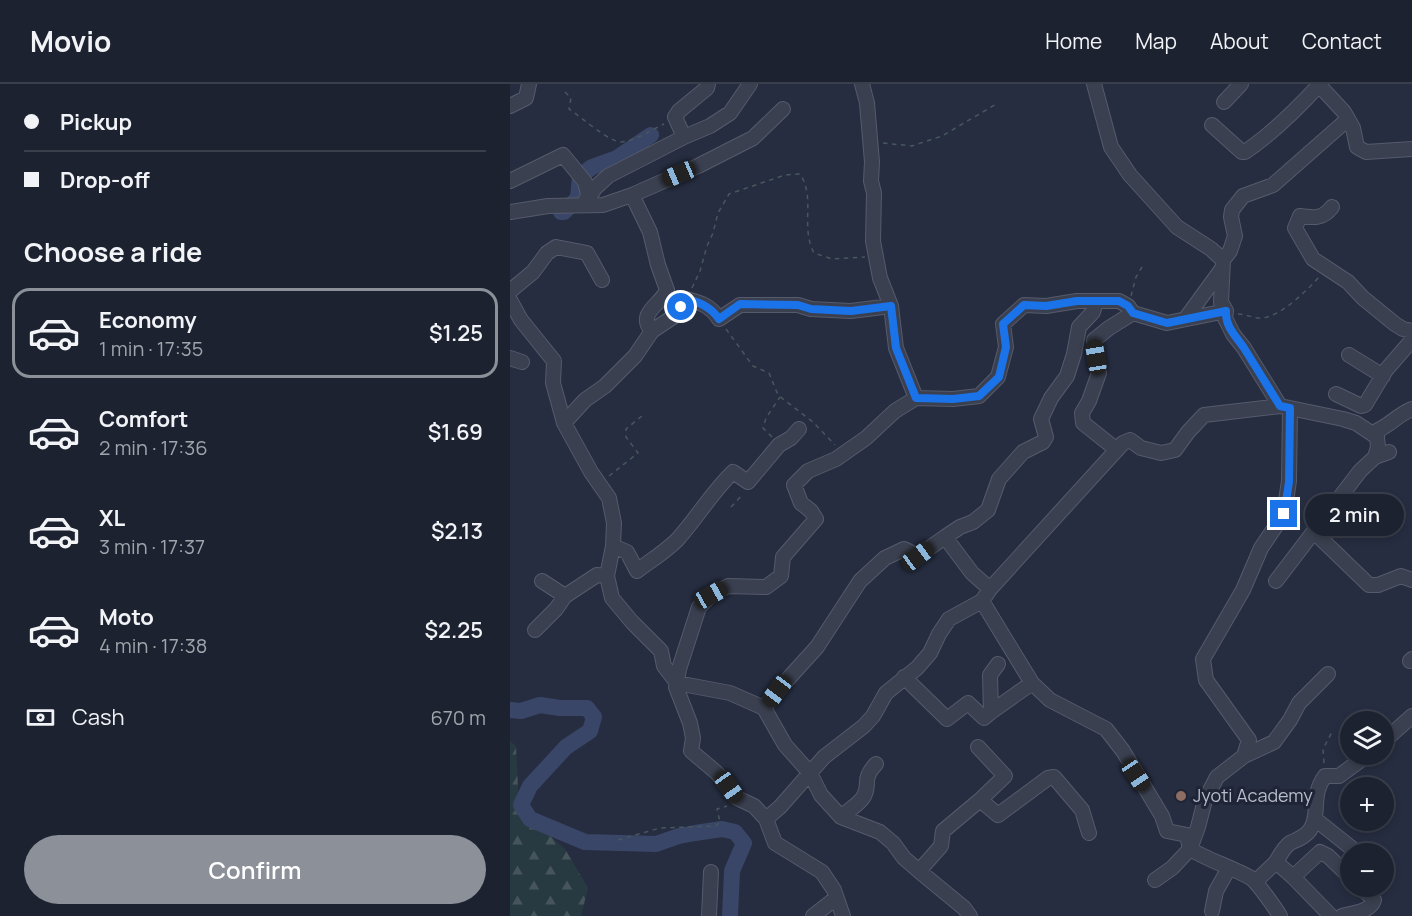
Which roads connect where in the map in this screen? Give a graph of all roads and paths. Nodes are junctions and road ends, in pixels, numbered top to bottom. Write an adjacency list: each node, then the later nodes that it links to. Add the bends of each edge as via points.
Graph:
1 (528, 84): 11 (street, via 526,98)
2 (708, 84): 13 (street)
3 (750, 84): 16 (street, via 730,113)
4 (862, 84): 17 (street)
5 (1094, 84): 26 (street, via 1111,147 1134,180 1177,228 1210,249)
6 (1241, 84): 9 (street)
7 (1318, 85): 14 (street); 15 (street, via 1300,106 1245,152)
8 (565, 92): 13 (path, via 571,98 569,109 620,142)
9 (1224, 102)
10 (998, 103): 17 (path, via 942,135 912,146)
11 (510, 106)
12 (783, 109): 20 (street, via 753,138)
13 (675, 117): 16 (street)
14 (1348, 119): 18 (street, via 1357,147 1366,152); 26 (street, via 1273,185 1243,196 1232,210 1235,236)
15 (1212, 125)
16 (684, 137): 21 (street, via 608,176)
17 (871, 142): 25 (street)
18 (1412, 149)
19 (510, 181): 21 (street, via 563,155 585,182)
20 (632, 195): 22 (street, via 603,205); 39 (street, via 650,232 667,290 649,312 647,320)
21 (589, 198): 22 (street)
22 (564, 206): 24 (street)
23 (1332, 207): 28 (street, via 1318,218 1300,216 1295,228 1313,259)
24 (510, 212)
25 (876, 255): 31 (path, via 832,259 814,253 808,242 807,185 800,174 784,175 729,194); 34 (street)
26 (1222, 265): 36 (street, via 1221,302); 37 (street)
27 (1142, 267): 35 (path, via 1136,277)
28 (1327, 268): 36 (path, via 1280,311 1261,318); 40 (street, via 1395,324)
29 (602, 279): 30 (street, via 587,253 556,247)
30 (510, 291)
31 (686, 299): 38 (street, via 714,310); 39 (street, via 676,315)
32 (510, 300): 50 (street, via 554,361 553,383)
33 (1096, 302): 35 (street, via 1119,301); 46 (street, via 1024,305 1003,324 1006,347 999,377 979,396); 62 (street, via 1093,312 1079,327 1067,376 1041,419 1046,437 1023,452 999,479 988,510)
34 (891, 306): 38 (street, via 851,311 740,304); 46 (street, via 896,348)
35 (1130, 309): 37 (street, via 1167,323); 54 (street, via 1094,340 1099,373 1082,413 1083,423)
36 (1226, 314): 37 (street); 47 (street, via 1233,334)
37 (1186, 318)
38 (719, 319): 45 (path, via 753,366 770,373)
39 (652, 331): 50 (street, via 635,356)
40 (1412, 331)
41 (1412, 340): 43 (street)
42 (1348, 355): 43 (street)
43 (1383, 376): 44 (street, via 1365,405)
44 (1336, 394)
45 (780, 396): 53 (path, via 763,428); 57 (path, via 840,450)
46 (916, 398): 57 (street)
47 (1285, 407): 52 (street, via 1343,419); 54 (street, via 1204,415 1175,450 1161,453 1141,448 1130,440); 82 (street, via 1289,482 1284,514 1203,659 1206,680 1249,740)
48 (1412, 409): 52 (street)
49 (643, 415): 59 (path, via 626,429 626,436 638,453)
50 (564, 423): 59 (street)
51 (799, 429): 53 (street)
52 (1372, 433): 56 (street, via 1377,437)
53 (779, 444): 58 (street)
54 (1117, 450): 68 (street)
55 (1389, 452): 56 (street)
56 (1375, 457): 61 (street)
57 (836, 459): 74 (street, via 808,471 794,485 801,503 816,519 783,557 781,576 766,587 728,586 699,607)
58 (748, 482): 60 (path); 63 (street, via 733,472 674,542 636,571 627,552)
59 (600, 485): 63 (street, via 609,498 615,523)
60 (731, 507)
61 (1314, 532): 65 (street, via 1369,585 1401,576); 67 (street)
62 (945, 537): 68 (street); 76 (street, via 918,556 897,550 860,581 817,648)
63 (613, 546): 64 (street)
64 (607, 576): 69 (street, via 597,575); 74 (street, via 612,598 662,651 664,666)
65 (1412, 580)
66 (542, 581): 69 (street)
67 (1276, 581)
68 (986, 595): 73 (street, via 949,619 930,653); 75 (street)
69 (566, 596): 70 (street)
70 (535, 630)
71 (998, 664): 77 (street, via 990,675)
72 (1328, 674): 82 (street, via 1299,703 1274,742)
73 (904, 677): 77 (street, via 947,719 968,703 984,718); 85 (street, via 886,693 864,726)
74 (677, 683): 76 (street, via 730,693); 87 (street, via 690,723 691,751 717,773)
75 (1032, 683): 77 (street); 95 (street, via 1050,700 1106,729 1162,816 1167,831 1187,835)
76 (764, 708): 85 (street, via 785,745)
77 (991, 712)
78 (1412, 716): 80 (street)
79 (1333, 730): 86 (path, via 1323,749)
80 (1394, 732)
81 (978, 747): 88 (street, via 1005,776)
82 (1244, 756): 95 (street, via 1217,777 1205,800)
83 (876, 764): 89 (street, via 866,779 866,794 861,802)
84 (1354, 765): 86 (street, via 1339,776)
85 (810, 773): 89 (street, via 821,795); 90 (street)
86 (1325, 776): 91 (street, via 1319,784)
87 (737, 798): 90 (street, via 754,806); 93 (path, via 731,805 717,809 720,822 716,826 660,828)
88 (980, 800): 92 (street, via 998,815 1054,777 1082,810); 99 (street, via 943,831 941,846)
89 (841, 817): 99 (street, via 880,832)
90 (766, 819): 105 (street, via 775,843 822,872)
91 (1315, 819): 94 (street); 96 (street, via 1309,831 1285,848)
92 (1089, 833)
93 (618, 840)
94 (1345, 843)
95 (1190, 849): 98 (street); 102 (street)
96 (1276, 862): 101 (street); 103 (street)
97 (1340, 867): 101 (street, via 1320,852)
98 (1229, 868): 103 (street); 106 (street, via 1216,891)
99 (919, 871): 110 (street)
100 (711, 872): 107 (street)
101 (1293, 877): 112 (street)
102 (1155, 880)
103 (1256, 882): 111 (street)
104 (1371, 897): 113 (street, via 1374,900 1370,908)
105 (836, 898): 108 (street); 109 (street)
106 (1212, 911)
107 (710, 916)
108 (813, 916)
109 (843, 916)
110 (970, 916)
111 (1280, 916)
112 (1331, 916)
113 (1342, 916)

